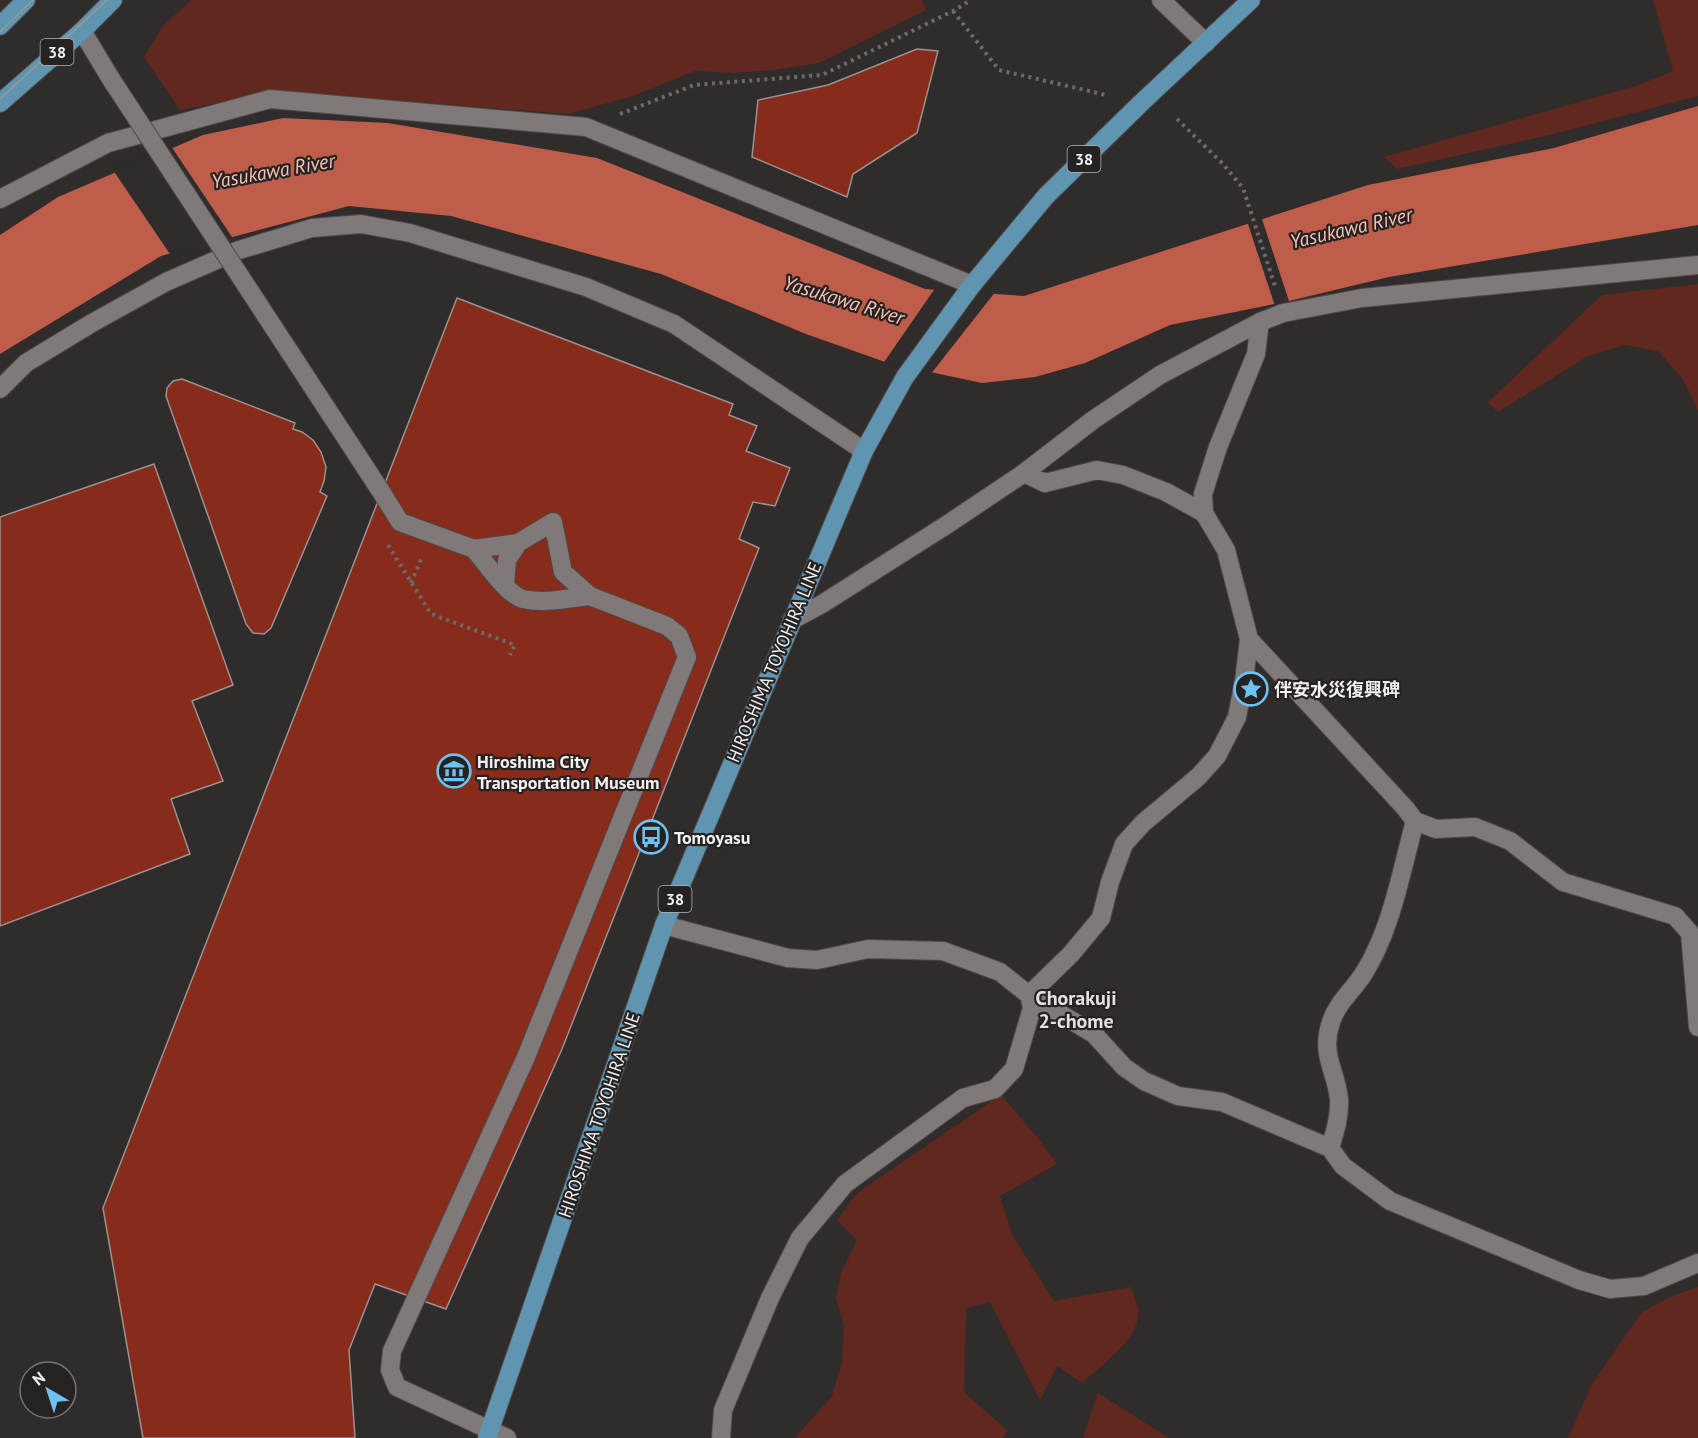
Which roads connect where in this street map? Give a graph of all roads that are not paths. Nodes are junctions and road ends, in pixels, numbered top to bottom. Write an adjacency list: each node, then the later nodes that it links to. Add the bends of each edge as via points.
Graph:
1 (26, 0): 5 (main road)
2 (113, 0): 6 (main road, 38)
3 (1161, 0): 7 (street)
4 (1251, 0): 7 (main road, HIROSHIMA TOYOHIRA LINE / 38)
5 (0, 26)
6 (82, 31): 8 (main road, 38); 18 (street, bridge, via 400,522)
7 (1206, 43): 11 (main road, HIROSHIMA TOYOHIRA LINE / 38, via 1046,196)
8 (0, 103)
9 (0, 198): 11 (street, via 108,143 270,99 586,127)
10 (1698, 265): 12 (street, via 1362,298 1283,313)
11 (972, 285): 14 (main road, HIROSHIMA TOYOHIRA LINE / 38, via 905,377)
12 (1260, 322): 15 (street, via 1160,375); 16 (street, via 1256,354 1203,494)
13 (0, 389): 14 (street, via 26,363 166,282 249,247 312,228 361,224 410,233 586,287 674,324)
14 (864, 451): 23 (main road, HIROSHIMA TOYOHIRA LINE / 38)
15 (1024, 473): 16 (street, via 1045,483 1097,470 1123,475); 23 (street)
16 (1204, 513): 24 (street, via 1226,550)
17 (518, 543): 18 (street); 19 (street, via 553,522); 20 (street, via 507,560)
18 (474, 549): 20 (street)
19 (563, 572): 21 (street); 22 (street, via 559,587)
20 (505, 586): 22 (street, via 522,599)
21 (590, 596): 22 (street); 31 (street, via 667,627 679,636 687,657 526,1057 392,1351 390,1370 397,1388)
22 (546, 600)
23 (792, 620): 26 (main road, HIROSHIMA TOYOHIRA LINE / 38)
24 (1249, 639): 25 (street); 27 (street, via 1237,717 1217,756 1124,844 1101,918)
25 (1415, 821): 28 (street, via 1436,829 1475,827 1510,841 1563,882 1675,916 1690,933); 29 (street, via 1388,921 1364,974 1342,999 1330,1023 1327,1054 1339,1098)
26 (664, 925): 27 (street, via 788,958 817,960 868,949 943,951 1000,972); 31 (main road, HIROSHIMA TOYOHIRA LINE / 38)
27 (1029, 995): 29 (street, via 1094,1035 1124,1067 1144,1081 1178,1096 1222,1102); 33 (street, via 1032,1008 1014,1069 995,1089 963,1098 845,1184 800,1238 723,1410)
28 (1698, 1027)
29 (1330, 1148): 30 (street, via 1343,1166 1390,1201 1579,1280 1610,1289 1644,1286)
30 (1698, 1263)
31 (489, 1434): 32 (street)
32 (507, 1438)
33 (721, 1438)

